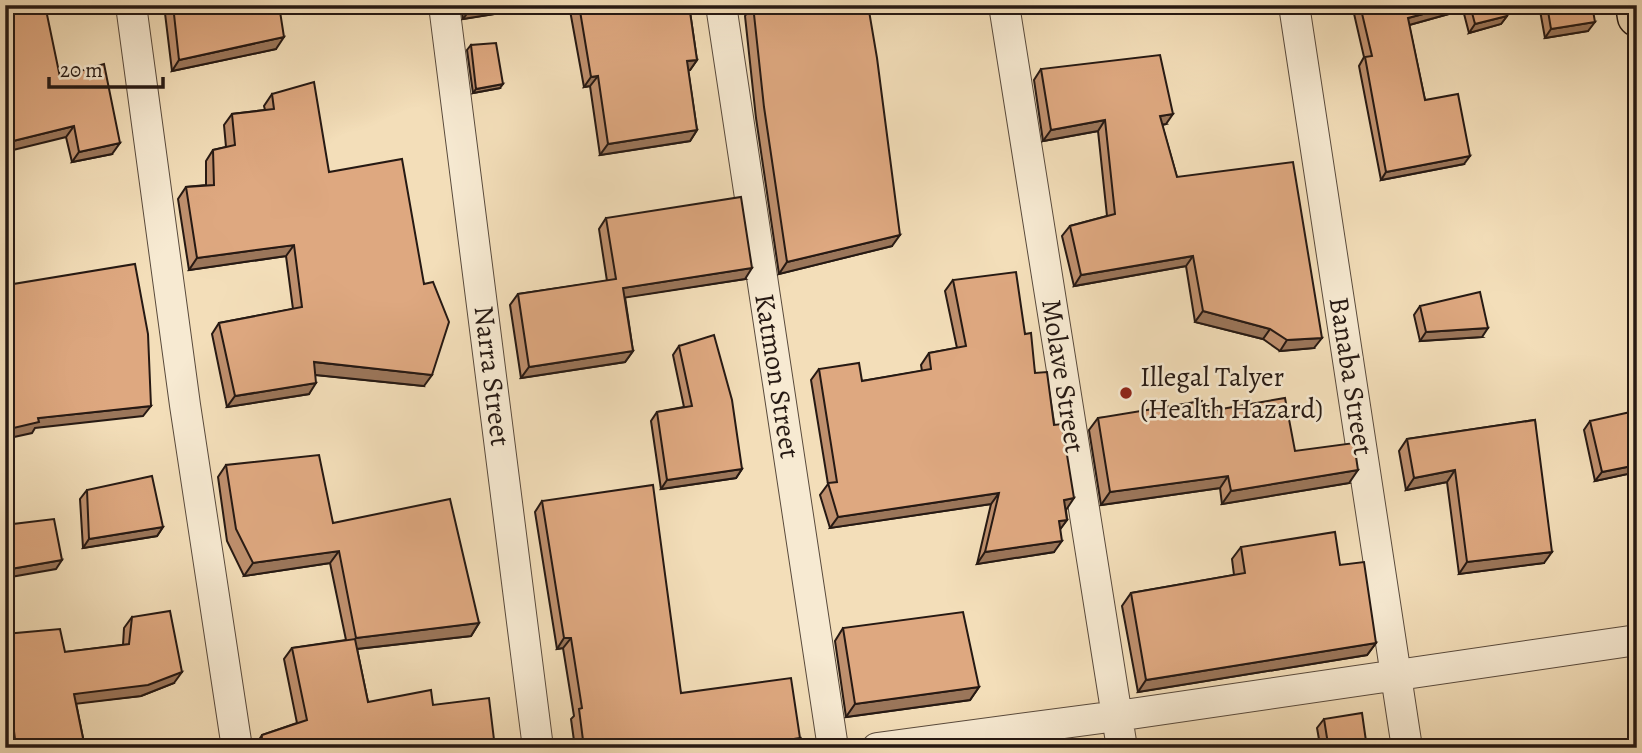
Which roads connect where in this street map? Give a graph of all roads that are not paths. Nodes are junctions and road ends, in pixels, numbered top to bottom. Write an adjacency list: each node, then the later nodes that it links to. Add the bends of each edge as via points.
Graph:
1 (131, 5): 11 (street)
2 (444, 5): 12 (street, Narra Street)
3 (721, 5): 13 (street, Katmon Street)
4 (1004, 5): 10 (street, Molave Street)
5 (1294, 5): 9 (street, Banaba Street)
6 (1635, 5): 7 (main road)
7 (1637, 18)
8 (1637, 640): 9 (street)
9 (1397, 675): 10 (street); 16 (street, Banaba Street)
10 (1117, 716): 14 (street); 15 (street, Molave Street)
11 (237, 748)
12 (538, 748)
13 (833, 748)
14 (877, 748)
15 (1122, 748)
16 (1408, 748)

